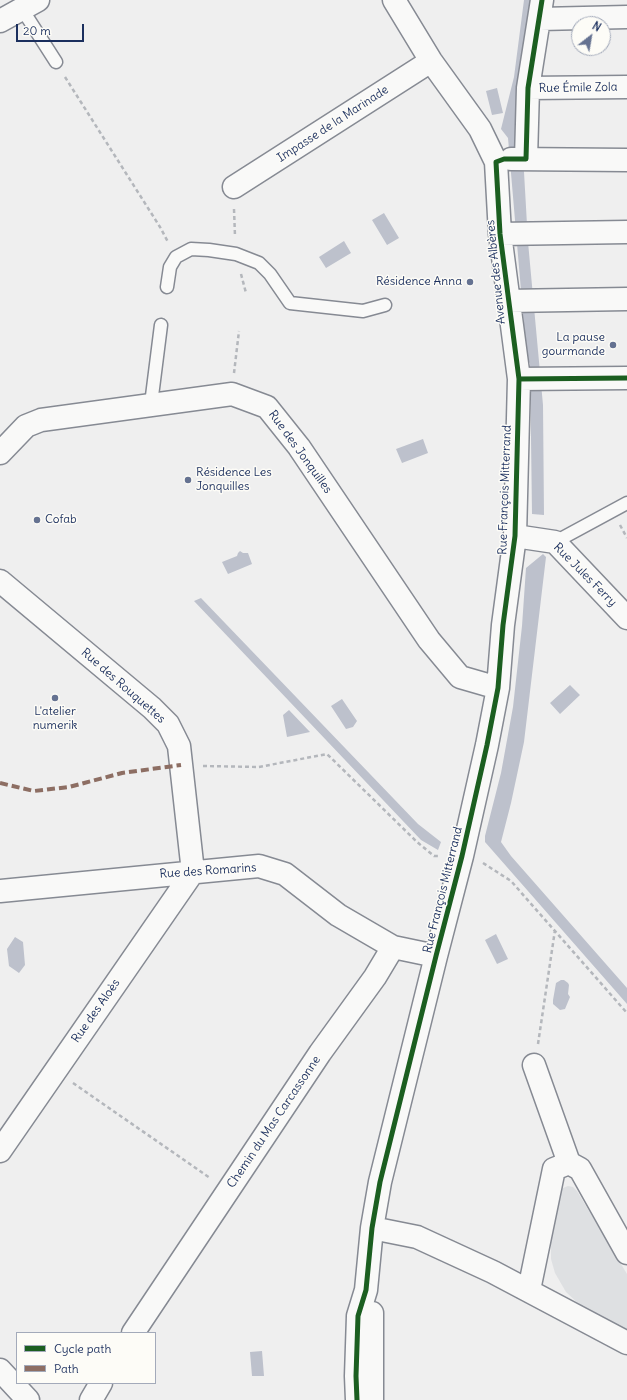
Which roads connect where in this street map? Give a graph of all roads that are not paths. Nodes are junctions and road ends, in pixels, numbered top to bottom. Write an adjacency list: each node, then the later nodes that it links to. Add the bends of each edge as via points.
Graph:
1 (394, 0): 6 (street, Avenue des Albères)
2 (30, 4): 5 (street); 7 (lane)
3 (541, 10): 4 (street); 9 (street)
4 (627, 17)
5 (0, 21)
6 (431, 61): 12 (street, Avenue des Albères, via 480,129); 13 (street, Impasse de la Marinade)
7 (56, 62)
8 (627, 87): 9 (street, Rue Émile Zola)
9 (528, 88): 10 (street)
10 (526, 159): 11 (street); 12 (street)
11 (627, 160)
12 (496, 162): 15 (street, Avenue des Albères)
13 (234, 194)
14 (627, 232): 15 (street)
15 (500, 234): 18 (street, Avenue des Albères)
16 (167, 287): 19 (lane, via 170,267 176,257 191,249 236,254 259,263 290,303 362,312)
17 (627, 299): 18 (street)
18 (508, 301): 22 (street, Avenue des Albères)
19 (385, 305)
20 (161, 325): 23 (lane)
21 (627, 378): 22 (street)
22 (519, 379): 26 (street, Rue François Mitterrand)
23 (151, 404): 24 (street, Rue des Jonquilles, via 41,420 26,426); 30 (street, Rue des Jonquilles, via 232,394 267,407 299,447 429,640 460,677)
24 (0, 453)
25 (627, 502): 27 (lane)
26 (515, 536): 27 (street, Rue Jules Ferry); 30 (street, Rue François Mitterrand, via 503,625)
27 (555, 542): 29 (street, Rue Jules Ferry)
28 (0, 581): 31 (street, Rue des Rouquettes, via 168,724 179,746)
29 (627, 618)
30 (498, 688): 34 (street, Rue François Mitterrand, via 471,859)
31 (193, 872): 32 (street, Rue des Romarins); 33 (street, Rue des Romarins, via 259,866 285,874 338,915); 36 (street, Rue des Aloès)
32 (0, 891)
33 (394, 947): 34 (street); 42 (street, Chemin du Mas Carcassonne)
34 (436, 956): 38 (street, Rue François Mitterrand, via 380,1182)
35 (534, 1065): 37 (street)
36 (0, 1151)
37 (569, 1163): 39 (street, via 580,1169); 41 (street, via 554,1169)
38 (372, 1228): 40 (street, Rue François Mitterrand); 41 (street, via 417,1237)
39 (627, 1253)
40 (366, 1290): 48 (street, Rue François Mitterrand, via 358,1316); 49 (street, Rue François Mitterrand, via 373,1314)
41 (529, 1290): 43 (street)
42 (134, 1332)
43 (627, 1343)
44 (0, 1370): 46 (street)
45 (100, 1384): 47 (street)
46 (28, 1400)
47 (91, 1400)
48 (357, 1400)
49 (372, 1400)

